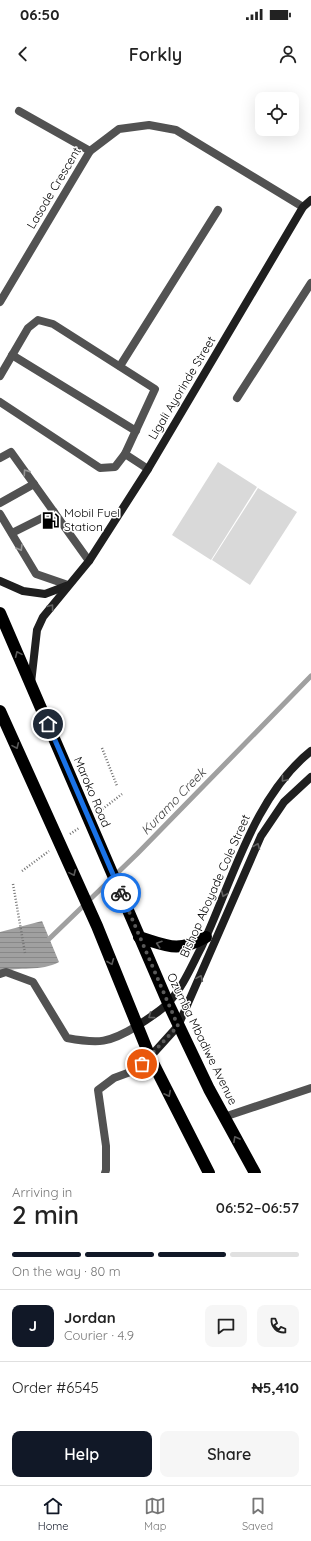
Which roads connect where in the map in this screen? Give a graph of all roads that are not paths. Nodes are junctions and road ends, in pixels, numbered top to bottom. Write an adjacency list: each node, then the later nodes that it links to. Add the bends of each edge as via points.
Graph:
1 (19, 111): 2 (street)
2 (90, 151): 4 (street, Lasode Crescent, via 119,129 149,125 176,130); 7 (street, Lasode Crescent)
3 (311, 200): 4 (street, Ligali Ayorinde Street)
4 (303, 207): 16 (street, Ligali Ayorinde Street)
5 (218, 210): 9 (street)
6 (311, 283): 11 (street)
7 (0, 302)
8 (12, 355): 9 (street, via 28,328 38,320 53,324); 10 (street); 13 (street)
9 (120, 366): 13 (street, via 155,389)
10 (0, 376)
11 (237, 398)
12 (0, 402): 14 (street, via 100,468 115,467)
13 (136, 431): 14 (street)
14 (125, 454): 16 (street)
15 (0, 458): 17 (street, one-way to 15, via 11,452)
16 (148, 469): 22 (street, Ligali Ayorinde Street)
17 (34, 484): 18 (street); 19 (street)
18 (0, 503)
19 (54, 512): 21 (street); 22 (street)
20 (0, 514): 21 (street)
21 (12, 533): 24 (street, one-way to 24, via 36,574)
22 (89, 561): 24 (street, Ligali Ayorinde Street)
23 (0, 581): 24 (street, Ligali Ayorinde Street, via 23,591 45,594)
24 (68, 585): 26 (street, Ligali Ayorinde Street, one-way to 24, via 37,630 43,617)
25 (0, 613): 26 (highway, Maroko Road, one-way to 25)
26 (31, 684): 30 (highway, Maroko Road)
27 (0, 711): 35 (highway, one-way to 35, via 96,926)
28 (311, 751): 32 (street, Bishop Aboyade Cole Street, one-way to 32, via 283,780 255,824)
29 (311, 777): 36 (street, Bishop Aboyade Cole Street, one-way to 29, via 261,836 284,802)
30 (130, 915): 31 (highway, Ozumba Mbadiwe Avenue)
31 (139, 936): 32 (highway, one-way to 31, via 192,945 175,947 161,945); 34 (highway, Ozumba Mbadiwe Avenue)
32 (206, 937): 34 (street, Bishop Aboyade Cole Street, via 180,988)
33 (0, 974): 35 (street, via 6,972 33,982 67,1038 87,1042 107,1041 118,1038)
34 (168, 1004): 35 (street, Bishop Aboyade Cole Street, one-way to 35); 36 (highway, Ozumba Mbadiwe Avenue)
35 (137, 1026): 37 (highway)
36 (178, 1026): 37 (street, Bishop Aboyade Cole Street); 39 (highway, Ozumba Mbadiwe Avenue)
37 (150, 1057): 40 (street, via 133,1071 114,1078 98,1090 106,1146); 41 (highway, one-way to 41)
38 (311, 1088): 39 (street)
39 (224, 1117): 42 (highway, Ozumba Mbadiwe Avenue, one-way to 39)
40 (105, 1173)
41 (209, 1173)
42 (255, 1173)

